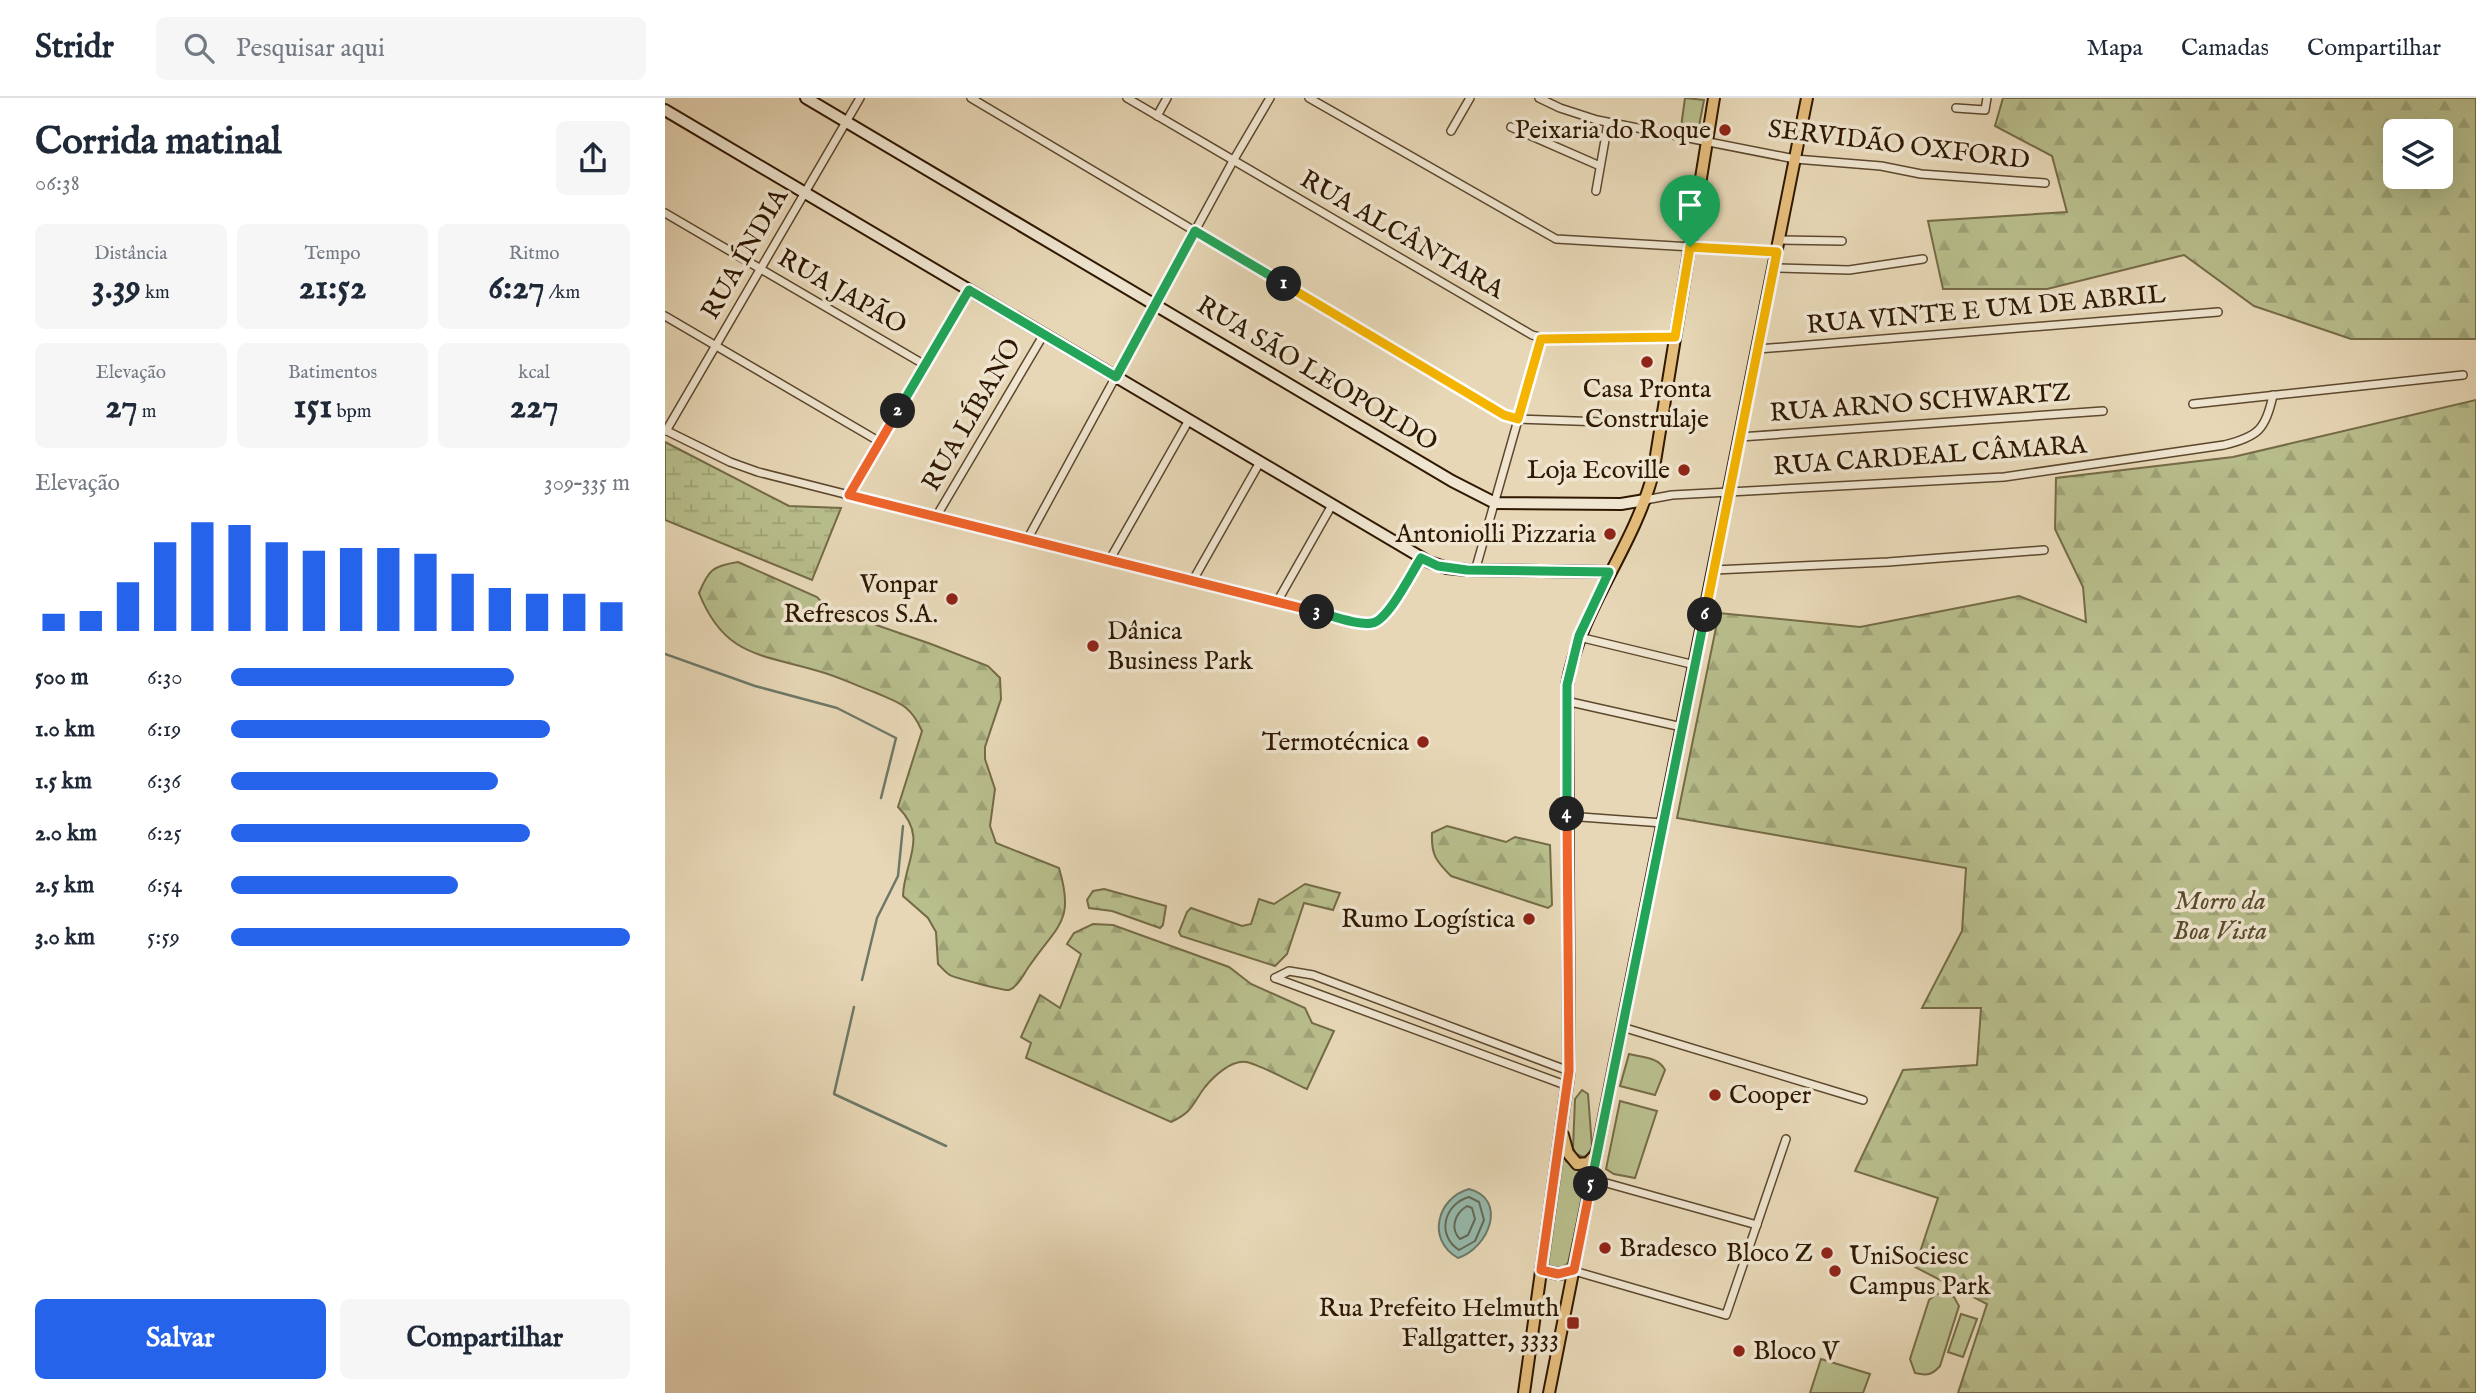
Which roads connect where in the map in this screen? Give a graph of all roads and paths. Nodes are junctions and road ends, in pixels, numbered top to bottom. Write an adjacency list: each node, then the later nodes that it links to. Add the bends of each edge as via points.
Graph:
1 (806, 98): 16 (street, RUA SÃO LEOPOLDO)
2 (860, 98): 16 (street, RUA ÍNDIA)
3 (971, 98): 28 (street)
4 (1127, 98): 15 (street, RUA ALCÂNTARA)
5 (1167, 98): 15 (street)
6 (1270, 98): 22 (street)
7 (1309, 98): 31 (street, via 1548,235 1565,240)
8 (1470, 98): 19 (street)
9 (1539, 98): 17 (street, SERVIDÃO OXFORD)
10 (1714, 98): 20 (main road)
11 (1807, 98): 21 (main road)
12 (1987, 98): 13 (street, via 1985,110)
13 (1956, 108)
14 (665, 110): 26 (street)
15 (1157, 116): 22 (street, RUA ALCÂNTARA)
16 (847, 122): 26 (street, RUA ÍNDIA); 36 (street, RUA SÃO LEOPOLDO)
17 (1608, 123): 20 (street, SERVIDÃO OXFORD); 23 (street)
18 (1511, 127): 23 (street)
19 (1451, 131)
20 (1708, 140): 21 (street, SERVIDÃO OXFORD); 31 (main road)
21 (1795, 159): 24 (street, SERVIDÃO OXFORD); 30 (main road)
22 (1233, 161): 28 (street); 41 (street, RUA ALCÂNTARA)
23 (1600, 166): 25 (street)
24 (2045, 183)
25 (1596, 191)
26 (805, 193): 34 (street, RUA ÍNDIA); 35 (street)
27 (665, 213): 34 (street, RUA JAPÃO)
28 (1195, 231): 36 (street); 50 (street, via 1504,415)
29 (1842, 241): 30 (street)
30 (1778, 246): 31 (street); 33 (main road)
31 (1690, 247): 40 (main road)
32 (1923, 259): 33 (street, via 1849,270)
33 (1774, 268): 43 (main road)
34 (760, 269): 42 (street, RUA ÍNDIA); 44 (street, RUA JAPÃO)
35 (969, 290): 39 (street); 44 (street)
36 (1155, 305): 46 (street); 60 (street, RUA SÃO LEOPOLDO)
37 (2218, 312): 43 (street, RUA VINTE E UM DE ABRIL)
38 (665, 316): 42 (street)
39 (1044, 334): 46 (street); 62 (street, RUA LÍBANO)
40 (1675, 337): 41 (street); 52 (main road)
41 (1541, 339): 50 (street)
42 (716, 346): 53 (street, RUA ÍNDIA); 55 (street)
43 (1758, 349): 54 (main road)
44 (925, 365): 55 (street)
45 (2463, 375): 47 (street)
46 (1116, 377): 51 (street); 63 (street)
47 (2273, 395): 48 (street); 57 (street, RUA CARDEAL CÂMARA, via 2269,416 2259,431 2224,445 2004,477)
48 (2193, 404)
49 (2103, 411): 54 (street, RUA ARNO SCHWARTZ)
50 (1518, 419): 52 (street); 60 (street)
51 (1189, 420): 56 (street); 66 (street)
52 (1661, 424): 59 (main road)
53 (665, 430): 58 (street, via 744,467)
54 (1740, 437): 57 (main road)
55 (880, 442): 58 (street)
56 (1260, 462): 61 (street); 70 (street)
57 (1729, 492): 59 (street, RUA CARDEAL CÂMARA); 67 (main road)
58 (849, 495): 62 (street)
59 (1645, 500): 60 (street, RUA SÃO LEOPOLDO, via 1621,504); 69 (main road)
60 (1495, 503): 68 (street)
61 (1332, 505): 65 (street); 71 (street)
62 (936, 517): 63 (street)
63 (1027, 540): 66 (street)
64 (2044, 550): 67 (street)
65 (1421, 558): 68 (street, via 1447,568); 71 (street, via 1379,621 1365,623)
66 (1109, 561): 70 (street)
67 (1714, 570): 73 (main road)
68 (1475, 571): 69 (street)
69 (1609, 572): 72 (main road)
70 (1192, 582): 71 (street)
71 (1277, 602)
72 (1579, 636): 73 (street); 74 (main road)
73 (1695, 665): 75 (main road)
74 (1566, 701): 75 (street); 76 (main road)
75 (1682, 727): 77 (main road)
76 (1567, 816): 77 (street); 81 (main road)
77 (1663, 823): 80 (main road)
78 (1375, 999): 79 (street); 79 (street, via 1298,972 1275,978); 81 (street)
79 (1371, 1013): 82 (street)
80 (1622, 1027): 83 (street); 86 (main road)
81 (1569, 1071): 82 (main road)
82 (1568, 1086): 84 (main road)
83 (1863, 1100)
84 (1562, 1122): 86 (main road, via 1564,1143 1574,1161 1588,1163); 89 (main road)
85 (1786, 1139): 88 (street)
86 (1598, 1151): 87 (main road)
87 (1592, 1179): 88 (street); 90 (main road)
88 (1757, 1225): 90 (street, via 1726,1315)
89 (1541, 1270): 90 (main road, via 1558,1274); 91 (main road)
90 (1574, 1270): 92 (main road)
91 (1524, 1393)
92 (1549, 1393)

